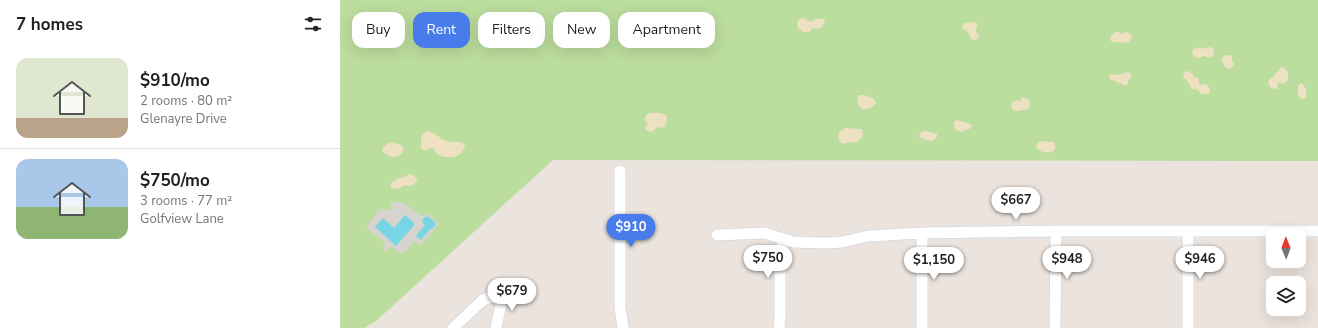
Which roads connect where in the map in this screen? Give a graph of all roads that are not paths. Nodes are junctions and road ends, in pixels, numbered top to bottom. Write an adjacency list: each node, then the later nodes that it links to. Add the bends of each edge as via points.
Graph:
1 (620, 171): 10 (street, via 620,307)
2 (1056, 231): 3 (street); 5 (street); 13 (street)
3 (1188, 231): 4 (street); 14 (street)
4 (1318, 231)
5 (922, 233): 7 (street, via 868,236 830,243); 12 (street)
6 (716, 235): 7 (street, via 765,233)
7 (786, 240): 11 (street, via 780,255)
8 (453, 328): 9 (street, via 483,300 491,297 499,300 501,304)
9 (496, 328)
10 (623, 328)
11 (779, 328)
12 (922, 328)
13 (1055, 328)
14 (1188, 328)

